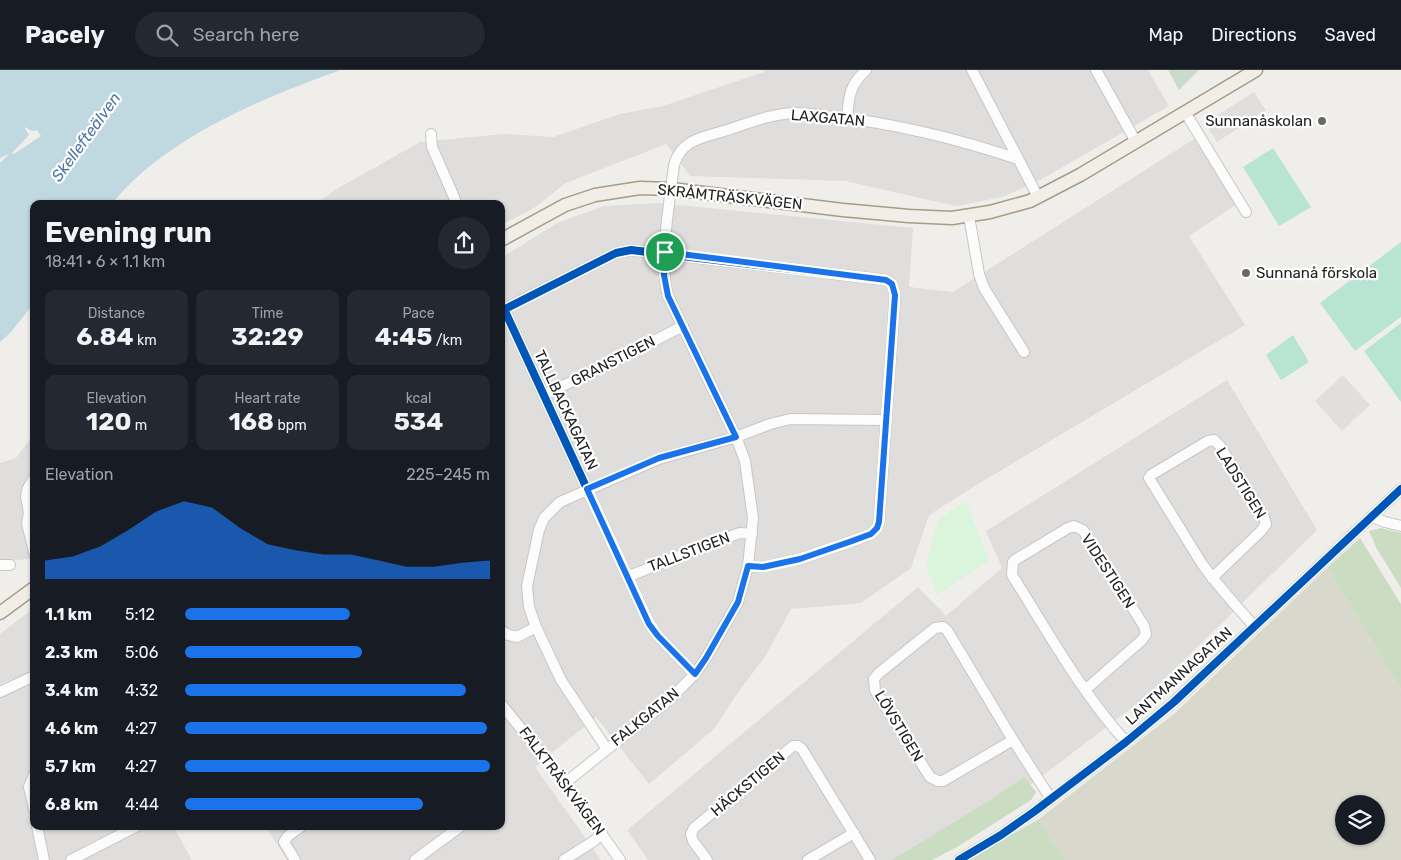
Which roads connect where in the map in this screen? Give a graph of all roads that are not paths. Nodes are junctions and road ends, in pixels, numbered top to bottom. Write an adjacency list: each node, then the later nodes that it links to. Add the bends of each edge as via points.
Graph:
1 (866, 70): 6 (street, via 850,93)
2 (972, 70): 9 (street)
3 (1096, 70): 8 (street)
4 (1256, 70): 5 (main road, SKRÅMTRÄSKVÄGEN)
5 (1185, 112): 8 (main road, SKRÅMTRÄSKVÄGEN); 13 (street)
6 (846, 118): 9 (street, LAXGATAN, via 902,126); 10 (street, LAXGATAN, via 794,113 698,139 677,155)
7 (431, 134): 12 (street, via 432,147)
8 (1136, 142): 11 (main road, SKRÅMTRÄSKVÄGEN)
9 (1018, 159): 11 (street)
10 (672, 189): 14 (main road, SKRÅMTRÄSKVÄGEN, via 843,210 909,216); 15 (main road, SKRÅMTRÄSKVÄGEN, via 640,188 595,195 565,205); 16 (street, FALKGATAN)
11 (1038, 197): 14 (main road, SKRÅMTRÄSKVÄGEN)
12 (455, 200)
13 (1246, 212)
14 (969, 216): 20 (street, via 984,288)
15 (505, 238)
16 (665, 252): 17 (street, TALLBACKAGATAN, via 631,250 616,253); 19 (street, FALKGATAN, via 665,286); 22 (street, via 886,280 892,284 895,295)
17 (505, 308)
18 (505, 311): 21 (street, TALLBACKAGATAN)
19 (683, 326): 21 (street, GRANSTIGEN); 23 (street, FALKGATAN)
20 (1024, 352)
21 (543, 395): 25 (street, TALLBACKAGATAN)
22 (886, 420): 23 (street, via 790,419); 33 (street, via 877,528 871,534 800,559 763,567)
23 (736, 437): 25 (street, via 659,458); 31 (street, FALKGATAN, via 749,479)
24 (30, 487): 27 (street, via 26,496)
25 (587, 489): 34 (street, TALLBACKAGATAN); 39 (street, via 560,502 544,518 539,530 527,586)
26 (1401, 489): 29 (street, LANTMANNAGATAN)
27 (30, 510)
28 (30, 516): 32 (street, via 27,523)
29 (1372, 516): 30 (street); 38 (street, LANTMANNAGATAN)
30 (1401, 526)
31 (752, 534): 33 (street, FALKGATAN); 34 (street, TALLSTIGEN, via 740,533 696,548)
32 (30, 535)
33 (748, 566): 41 (street, FALKGATAN, via 738,602)
34 (627, 577): 41 (street, TALLBACKAGATAN, via 649,624)
35 (1212, 578): 35 (street, LADSTIGEN, via 1149,478 1214,440 1266,524); 38 (street, LADSTIGEN)
36 (30, 591): 37 (main road)
37 (0, 614)
38 (1254, 626): 47 (street, LANTMANNAGATAN, via 1174,702)
39 (536, 628): 40 (street, via 516,637); 48 (street, via 561,680)
40 (505, 633)
41 (695, 674): 48 (street, FALKGATAN, via 670,699)
42 (30, 678): 44 (street)
43 (1085, 690): 43 (street, VIDESTIGEN, via 1012,575 1015,560 1074,526 1083,530 1146,634); 47 (street, VIDESTIGEN)
44 (0, 692)
45 (505, 709): 49 (street, FALKTRÄSKVÄGEN)
46 (1013, 740): 46 (street, LÖVSTIGEN, via 943,627 935,628 874,679 875,690 934,780 943,781); 50 (street, LÖVSTIGEN)
47 (1126, 742): 50 (street, LANTMANNAGATAN)
48 (606, 748): 49 (street, FALKGATAN)
49 (565, 783): 55 (street, FALKTRÄSKVÄGEN)
50 (1051, 799): 66 (street, LANTMANNAGATAN, via 1001,835)
51 (38, 830): 57 (street)
52 (129, 830): 58 (street)
53 (296, 830): 59 (street, via 284,842)
54 (456, 830): 60 (street)
55 (602, 833): 61 (street); 62 (street, FALKTRÄSKVÄGEN)
56 (854, 833): 63 (street, HÄCKSTIGEN, via 802,749 793,746 694,828 691,834 693,841); 64 (street); 65 (street, HÄCKSTIGEN)
57 (44, 860)
58 (71, 860)
59 (295, 860)
60 (415, 860)
61 (564, 860)
62 (620, 860)
63 (707, 860)
64 (808, 860)
65 (870, 860)
66 (958, 860)

